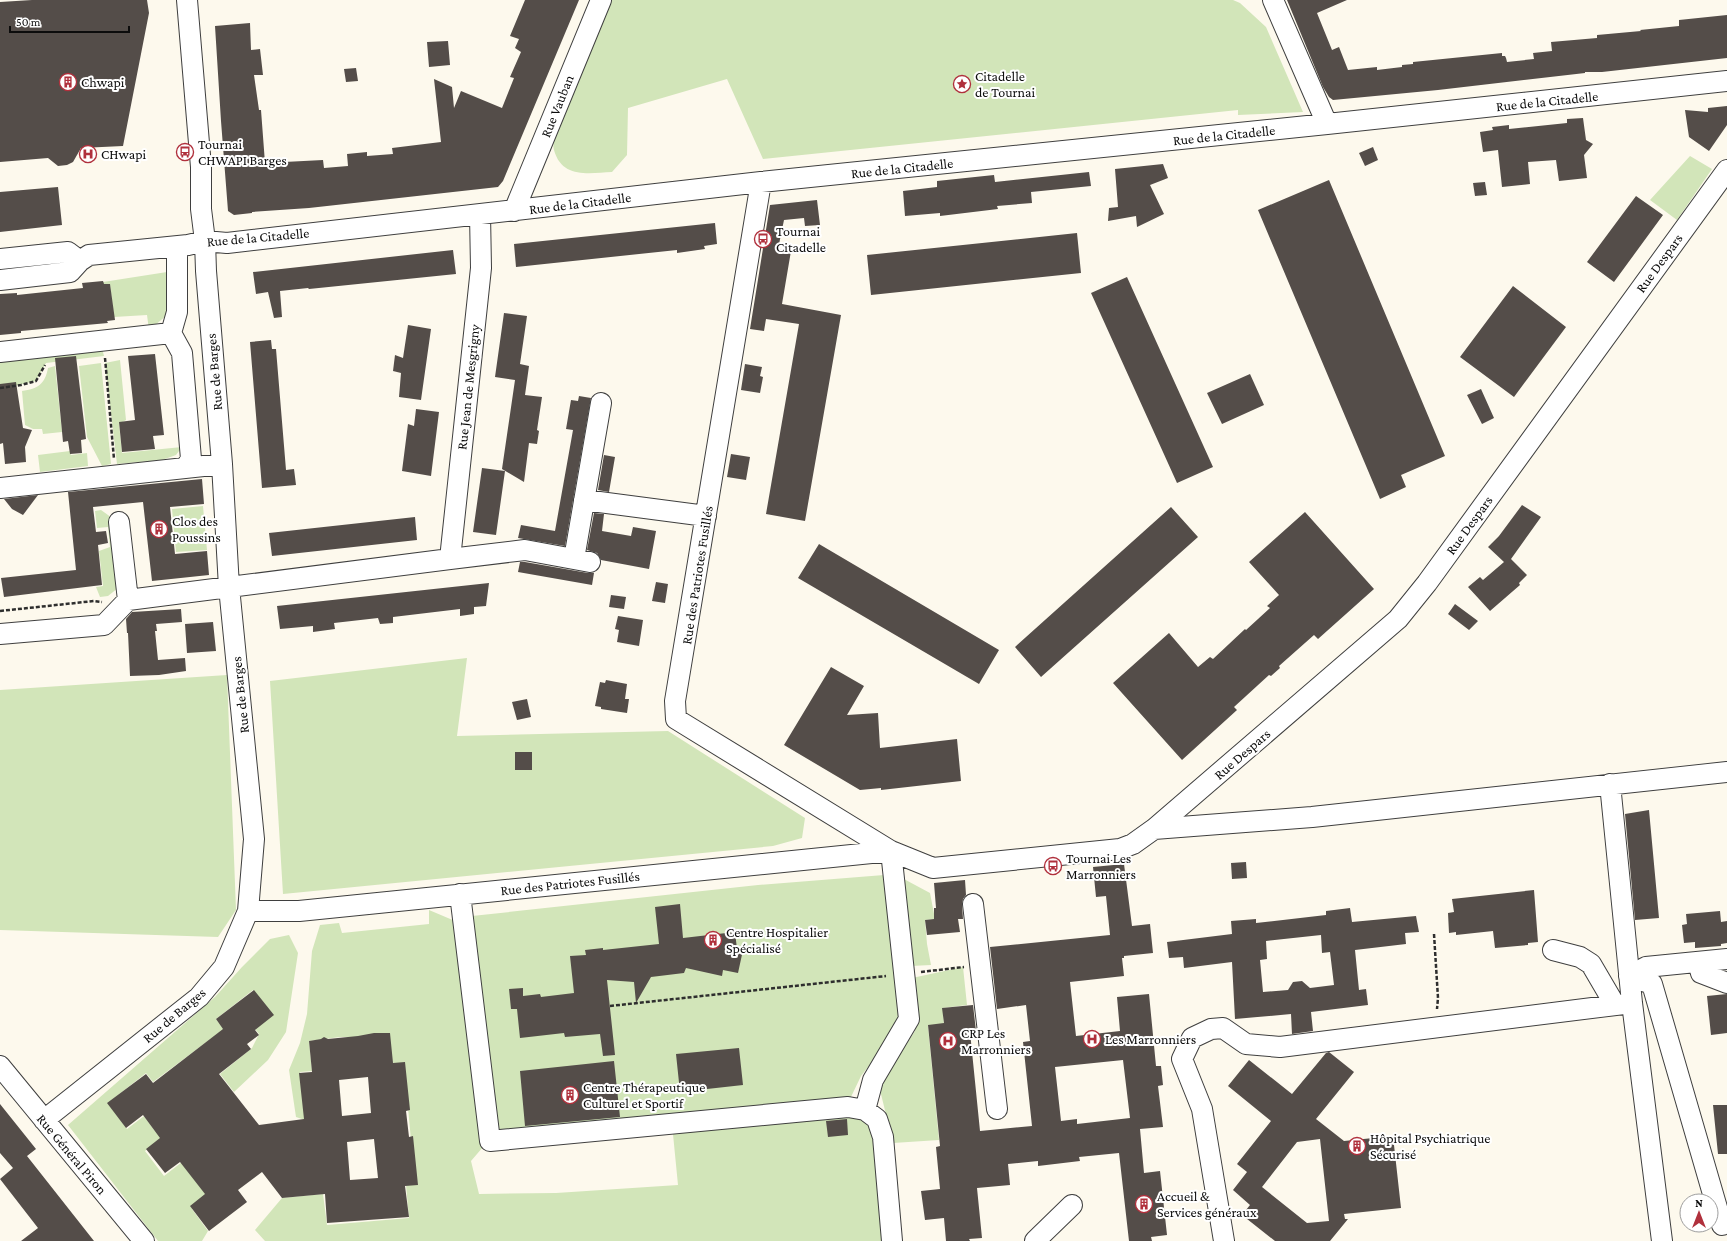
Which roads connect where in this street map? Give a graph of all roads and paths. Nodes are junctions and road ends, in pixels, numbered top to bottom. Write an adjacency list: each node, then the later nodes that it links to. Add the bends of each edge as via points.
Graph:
1 (601, 0): 8 (street, Rue Vauban)
2 (1273, 0): 5 (street)
3 (188, 2): 10 (street, Rue de Barges, via 179,16 190,168 201,181)
4 (1727, 81): 5 (street, Rue de la Citadelle)
5 (1327, 124): 7 (street, Rue de la Citadelle)
6 (1727, 170): 36 (street, Rue Despars, via 1398,619)
7 (761, 182): 8 (street, Rue de la Citadelle); 27 (street, Rue des Patriotes Fusillés)
8 (514, 211): 9 (street, Rue de la Citadelle)
9 (480, 214): 10 (street, Rue de la Citadelle, via 226,243); 29 (street, Rue Jean de Mesgrigny, via 481,268)
10 (205, 241): 11 (street, Rue de la Citadelle); 22 (street, Rue de Barges)
11 (177, 246): 13 (street, Rue de la Citadelle, via 89,255); 16 (street, via 177,312)
12 (0, 259): 13 (street, via 68,252)
13 (80, 261): 14 (street, Rue de la Citadelle); 15 (street, Rue de la Citadelle, via 70,272)
14 (0, 270)
15 (0, 280)
16 (171, 333): 17 (street); 23 (street, via 182,353 191,459)
17 (0, 352)
18 (104, 356): 24 (path, via 110,398)
19 (46, 363): 20 (path, via 36,381)
20 (0, 388)
21 (601, 404): 26 (street)
22 (222, 464): 23 (street); 30 (street, Rue de Barges)
23 (185, 468): 24 (street)
24 (115, 476): 25 (street)
25 (0, 488)
26 (584, 500): 27 (street); 29 (street, via 582,560 524,550)
27 (706, 516): 37 (street, Rue des Patriotes Fusillés, via 676,701 676,720)
28 (119, 522): 31 (street)
29 (450, 559): 30 (street)
30 (229, 587): 31 (street); 40 (street, Rue de Barges, via 254,839)
31 (126, 602): 32 (path, via 94,601); 33 (street, via 104,625)
32 (0, 611)
33 (0, 634)
34 (1727, 772): 35 (street)
35 (1610, 784): 36 (street, via 1312,817); 47 (street)
36 (1154, 828): 37 (street, Rue des Patriotes Fusillés, via 1133,844 1120,849 933,868)
37 (892, 850): 38 (street, Rue des Patriotes Fusillés); 46 (street)
38 (460, 894): 40 (street, Rue des Patriotes Fusillés, via 299,911); 54 (street, via 490,1141 848,1107)
39 (974, 904): 45 (street)
40 (248, 911): 55 (street, Rue de Barges, via 224,967 198,997)
41 (1434, 934): 51 (path, via 1438,998)
42 (1553, 950): 49 (street, via 1580,957 1591,964)
43 (1727, 959): 44 (street)
44 (1698, 962): 47 (street, via 1646,967); 48 (street, via 1701,973)
45 (980, 965): 46 (path); 53 (street)
46 (905, 974): 50 (path); 54 (street, via 910,1019 873,1080)
47 (1629, 976): 49 (street); 57 (street, via 1652,984)
48 (1727, 983)
49 (1623, 1004): 51 (street); 62 (street)
50 (610, 1006)
51 (1433, 1027): 61 (street, via 1280,1047 1246,1044 1223,1028 1210,1029 1192,1038 1182,1059 1202,1109)
52 (0, 1066): 55 (street, Rue Général Piron)
53 (997, 1109)
54 (865, 1110): 59 (street, via 877,1119 882,1137)
55 (44, 1120): 58 (street, Rue Général Piron)
56 (1072, 1205): 60 (street)
57 (1722, 1225)
58 (144, 1241)
59 (892, 1241)
60 (1036, 1241)
61 (1224, 1241)
62 (1662, 1241)

